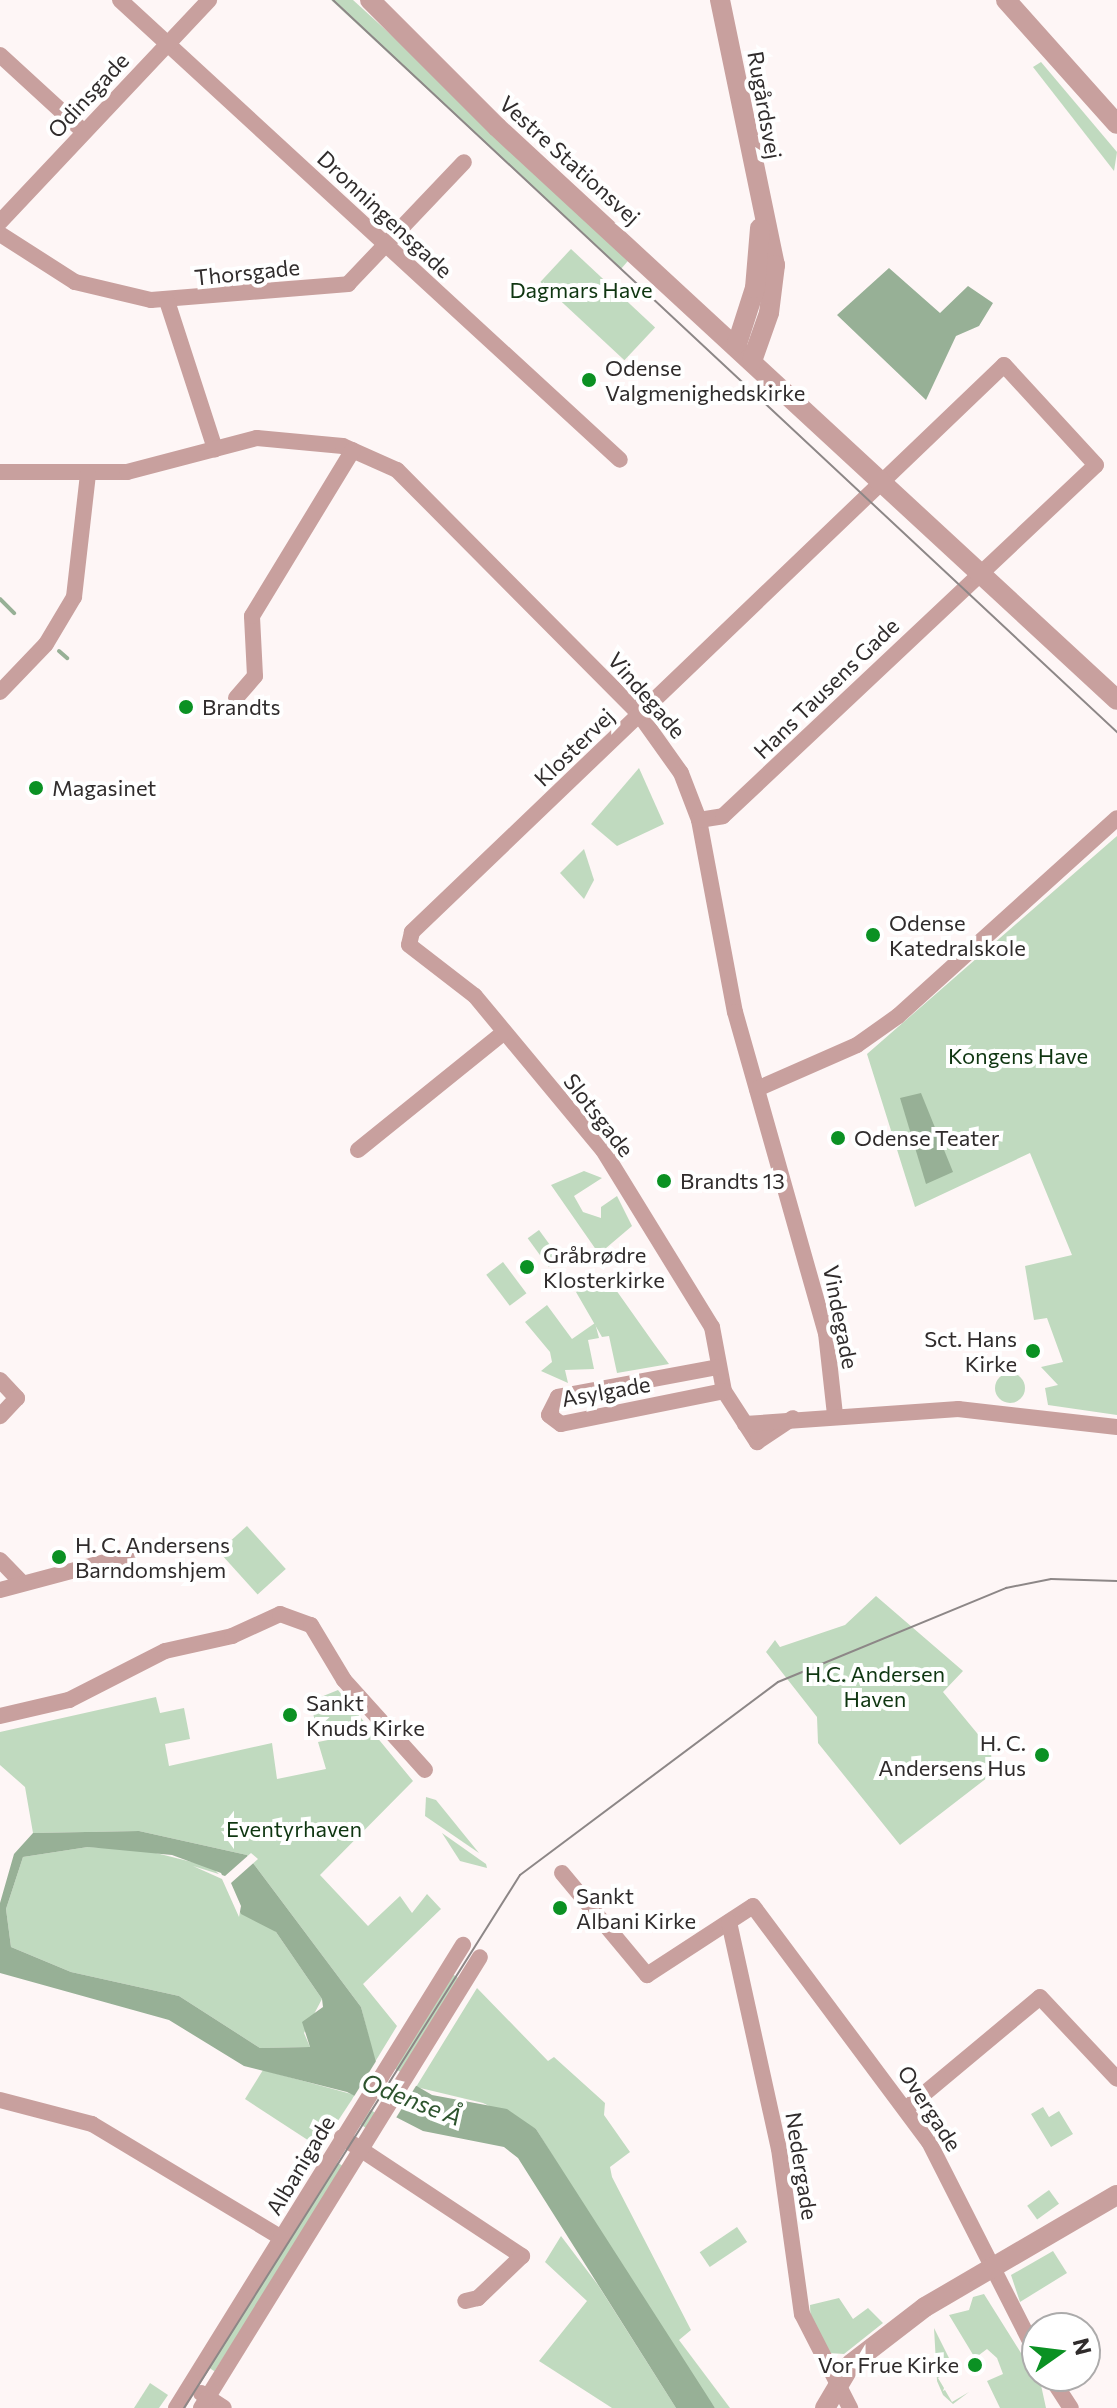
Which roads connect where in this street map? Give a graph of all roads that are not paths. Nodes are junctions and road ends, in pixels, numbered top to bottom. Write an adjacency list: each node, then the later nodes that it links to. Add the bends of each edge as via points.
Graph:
1 (120, 0): 6 (street, Dronningensgade)
2 (209, 0): 6 (street, Odinsgade)
3 (370, 0): 15 (street, Vestre Stationsvej, via 485,117)
4 (1006, 0): 8 (street)
5 (720, 2): 15 (street, Rugårdsvej, via 774,290)
6 (167, 44): 9 (street, Odinsgade); 13 (street, Dronningensgade)
7 (0, 55): 9 (street)
8 (1117, 124)
9 (84, 132): 11 (street, Odinsgade)
10 (464, 162): 13 (street, Thorsgade)
11 (0, 222)
12 (0, 234): 14 (street, Thorsgade, via 75,282)
13 (387, 245): 14 (street, Thorsgade, via 348,284); 18 (street, Dronningensgade)
14 (167, 301): 16 (street)
15 (744, 352): 22 (street, Vestre Stationsvej)
16 (215, 449): 17 (street, Vindegade, via 290,437); 21 (street, Vindegade, via 127,472)
17 (353, 450): 25 (street, via 252,616 255,676); 27 (street, Vindegade, via 397,470)
18 (620, 460)
19 (1096, 465): 22 (street, Klostervej, via 1004,365); 23 (street, Hans Tausens Gade)
20 (0, 472): 21 (street, Vindegade)
21 (88, 474): 24 (street, via 74,597 46,644)
22 (877, 482): 23 (street, Vestre Stationsvej); 27 (street, Klostervej)
23 (976, 574): 26 (street, Vestre Stationsvej); 29 (street, Hans Tausens Gade, via 723,816)
24 (0, 692)
25 (236, 698)
26 (1117, 700)
27 (639, 714): 29 (street, Vindegade, via 677,765); 30 (street, Klostervej, via 412,932)
28 (1117, 818): 32 (street, via 898,1016 857,1045)
29 (699, 820): 32 (street, Vindegade)
30 (409, 945): 31 (street, Slotsgade, via 456,978)
31 (503, 1033): 33 (street); 34 (street, Slotsgade, via 603,1150 712,1327)
32 (757, 1089): 37 (street, Vindegade, via 826,1333)
33 (358, 1150)
34 (718, 1367): 36 (street, Slotsgade); 36 (street, Asylgade, via 558,1397 549,1415 561,1424)
35 (0, 1380): 38 (street, via 17,1398)
36 (724, 1391): 37 (street, via 757,1442 793,1418)
37 (835, 1415): 39 (street, via 958,1409)
38 (0, 1416)
39 (1117, 1427)
40 (128, 1556): 42 (street, via 113,1565)
41 (0, 1560): 42 (street)
42 (20, 1581): 43 (street)
43 (0, 1590)
44 (0, 1716): 45 (street, via 69,1700 165,1651 280,1614 306,1621 344,1680)
45 (425, 1770)
46 (562, 1873): 47 (street, via 647,1975)
47 (729, 1922): 52 (street, Overgade, via 753,1906); 61 (street, Nedergade, via 779,2149 802,2314)
48 (463, 1945): 53 (street, Albanigade)
49 (480, 1957): 54 (street, Albanigade)
50 (1117, 2079): 52 (street, via 1040,1997)
51 (0, 2100): 56 (street, via 92,2124)
52 (907, 2108): 57 (street, Overgade)
53 (342, 2137): 54 (street); 56 (street, Albanigade)
54 (361, 2151): 58 (street, via 522,2256 478,2298); 62 (street, Albanigade)
55 (1117, 2195): 57 (street)
56 (282, 2238): 60 (street, Albanigade)
57 (989, 2267): 59 (street, Overgade); 61 (street, via 851,2364)
58 (465, 2301)
59 (1021, 2326)
60 (189, 2386): 62 (street); 63 (street, Albanigade)
61 (830, 2398): 65 (street, Nedergade)
62 (204, 2403): 64 (street)
63 (176, 2408)
64 (224, 2408)
65 (850, 2408)

